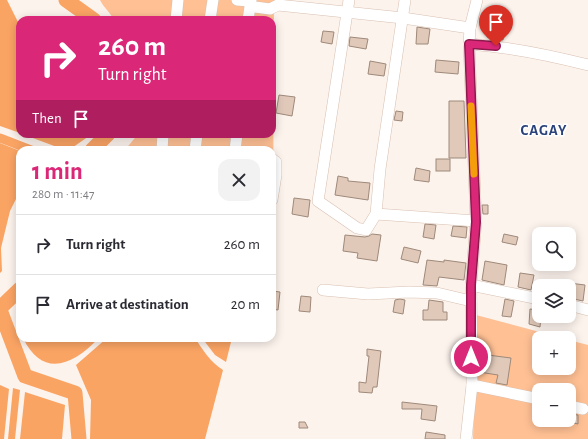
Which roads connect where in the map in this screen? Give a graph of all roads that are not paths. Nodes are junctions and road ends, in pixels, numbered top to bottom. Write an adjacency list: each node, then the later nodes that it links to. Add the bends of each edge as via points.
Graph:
1 (178, 0): 9 (street)
2 (213, 0): 10 (street)
3 (349, 0): 8 (street)
4 (405, 0): 12 (street)
5 (477, 0): 13 (street)
6 (247, 1): 7 (street, via 255,7 270,9); 11 (street)
7 (276, 2): 8 (street)
8 (347, 12): 12 (street); 18 (street, via 318,201 358,228 366,230)
9 (176, 16)
10 (211, 16)
11 (248, 16)
12 (403, 18): 13 (street); 18 (street, via 380,169)
13 (470, 28): 14 (street)
14 (469, 44): 15 (street, via 496,46); 19 (street)
15 (588, 65)
16 (276, 162): 17 (street)
17 (276, 175)
18 (376, 214): 19 (street)
19 (476, 222): 20 (street)
20 (471, 285): 22 (street); 23 (street)
21 (323, 290): 23 (street, via 368,294 437,293)
22 (532, 298)
23 (471, 301): 26 (street)
24 (576, 307): 25 (street)
25 (588, 310)
26 (472, 385): 27 (street); 30 (street)
27 (532, 398)
28 (576, 408): 29 (street)
29 (583, 409)
30 (466, 439)

